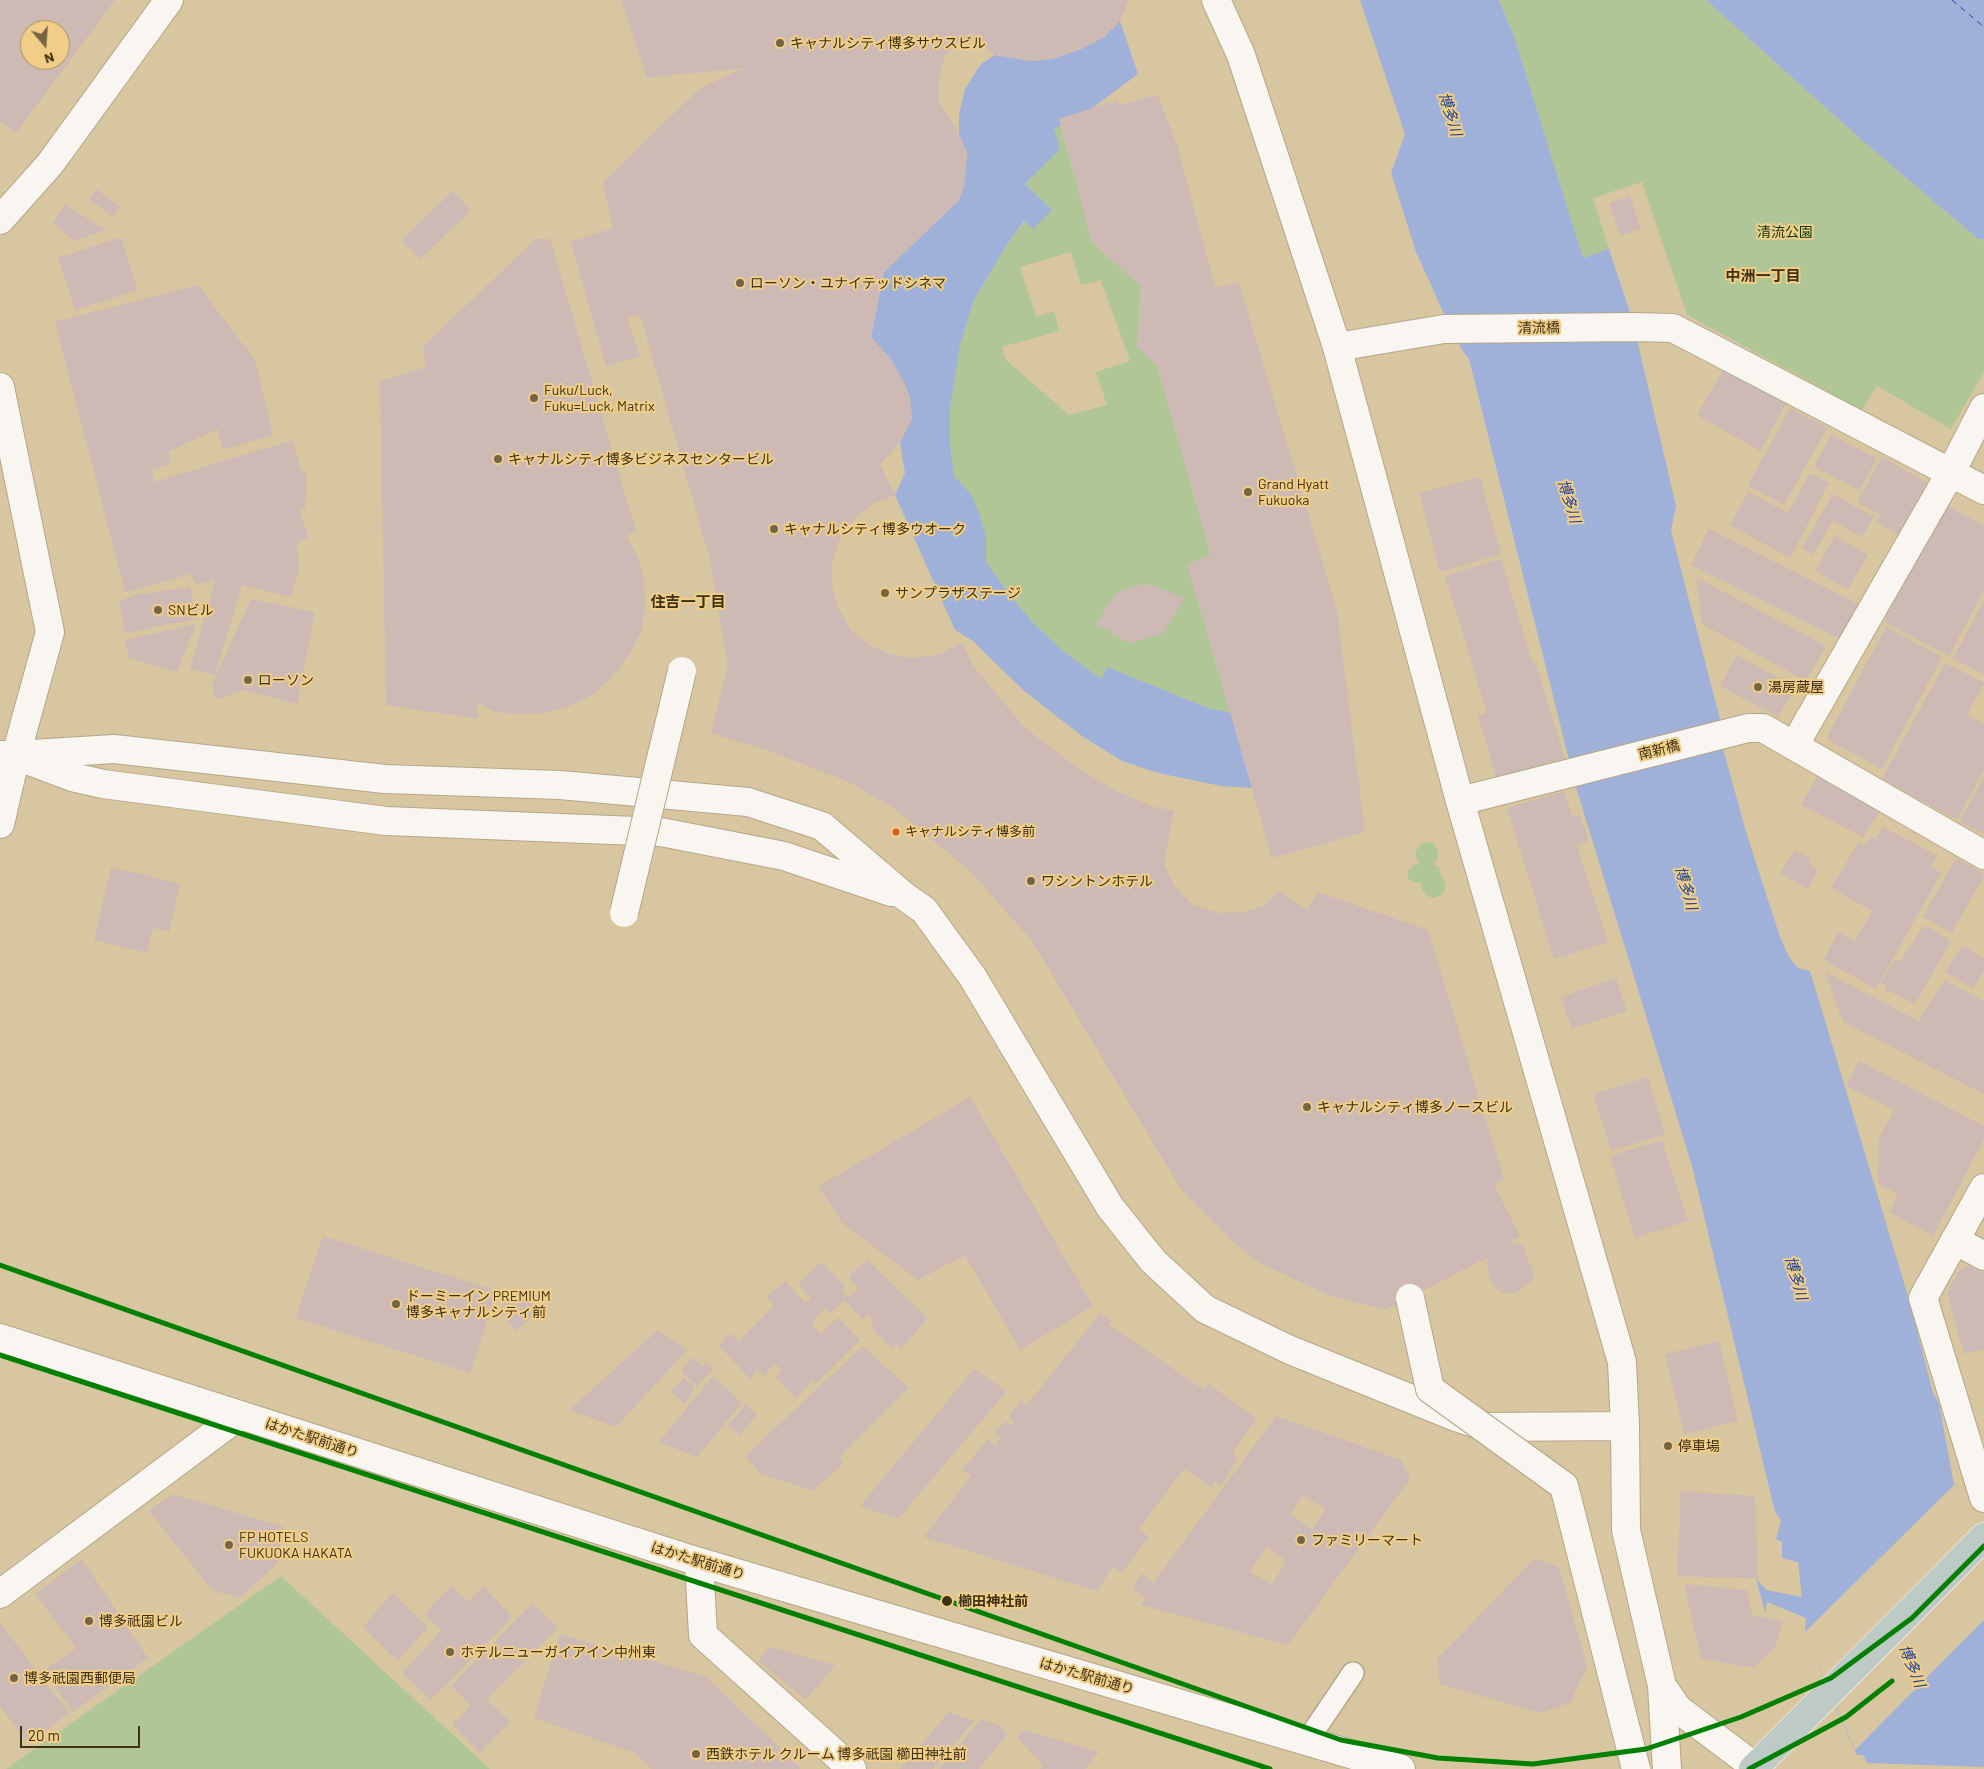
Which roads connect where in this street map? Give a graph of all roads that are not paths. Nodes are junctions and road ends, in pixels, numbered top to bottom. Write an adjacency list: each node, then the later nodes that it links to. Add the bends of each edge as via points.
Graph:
1 (168, 0): 3 (street, via 50,164)
2 (1216, 0): 4 (street, via 1242,55)
3 (0, 220)
4 (1337, 347): 7 (street, 清流橋, via 1444,329 1673,328); 12 (street)
5 (0, 387): 11 (street, via 50,632)
6 (1984, 408): 7 (street)
7 (1951, 472): 8 (street, 清流橋); 10 (street)
8 (1984, 490)
9 (682, 671): 16 (street, bridge)
10 (1794, 746): 12 (street, 南新橋, via 1763,728 1748,728); 14 (street)
11 (8, 755): 13 (street); 15 (street, via 103,784 386,821 661,832 784,856); 15 (street, via 114,749 385,779 560,785 748,802 822,826)
12 (1460, 801): 23 (street, via 1622,1362)
13 (0, 824)
14 (1984, 856)
15 (904, 896): 23 (street, via 924,910 972,976 1110,1207 1154,1261 1204,1309 1290,1350 1486,1427)
16 (624, 913)
17 (1984, 1188): 18 (street)
18 (1955, 1240): 19 (street); 24 (street, via 1923,1298)
19 (1984, 1256)
20 (1410, 1298): 34 (street, bridge, via 1430,1389 1564,1486)
21 (0, 1338): 22 (street, はかた駅前通り)
22 (240, 1415): 26 (street, はかた駅前通り); 27 (street)
23 (1625, 1426): 29 (street, via 1626,1530)
24 (1984, 1498)
25 (1984, 1537): 31 (highway)
26 (699, 1562): 30 (street, はかた駅前通り); 32 (street, via 703,1635)
27 (0, 1594)
28 (1353, 1672): 30 (lane)
29 (1662, 1686): 31 (street, via 1678,1709); 35 (street)
30 (1307, 1741): 33 (street, はかた駅前通り)
31 (1755, 1768)
32 (852, 1769)
33 (1401, 1769)
34 (1636, 1769)
35 (1667, 1769)

